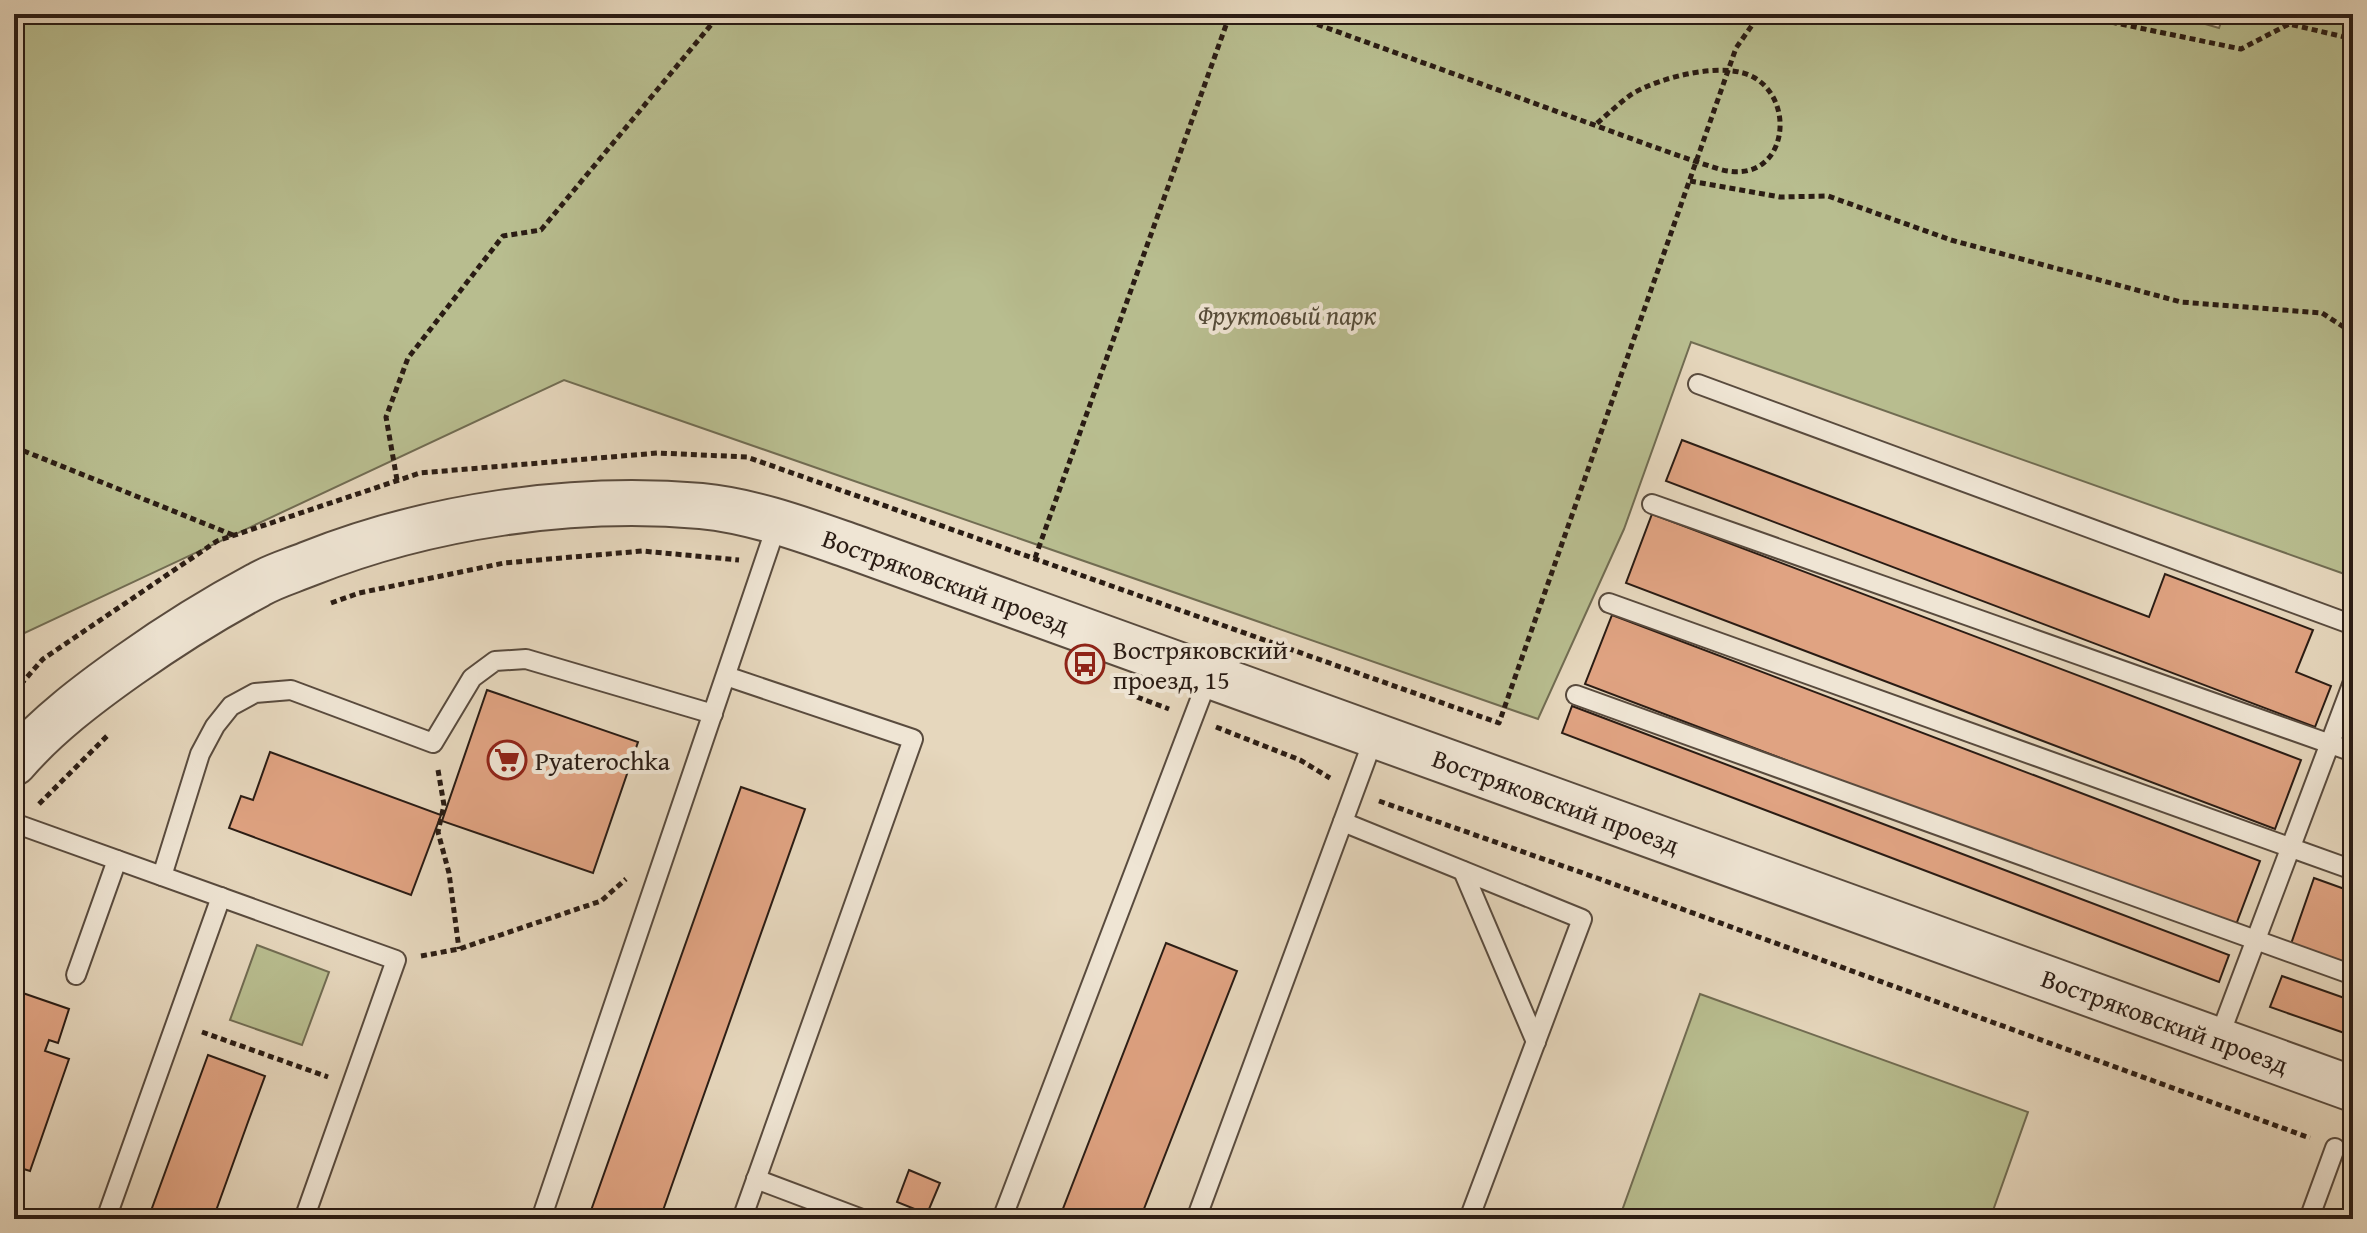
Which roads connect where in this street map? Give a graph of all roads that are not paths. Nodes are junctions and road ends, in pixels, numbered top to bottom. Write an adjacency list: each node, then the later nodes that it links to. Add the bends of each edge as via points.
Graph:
1 (1698, 384): 5 (lane)
2 (1652, 504): 12 (lane)
3 (778, 521): 6 (lane); 7 (street, Востряковский проезд); 14 (street, Востряковский проезд, via 703,506 527,509 339,552 260,583 169,638 81,699)
4 (1609, 603): 17 (lane)
5 (2353, 625)
6 (726, 676): 10 (lane); 30 (lane, via 913,739)
7 (1209, 676): 11 (street, Востряковский проезд); 36 (lane)
8 (2353, 682): 12 (lane)
9 (1576, 695): 23 (lane)
10 (713, 714): 21 (lane, via 526,659 495,661 472,678 433,743 291,690 255,693 231,706 200,754); 33 (lane)
11 (1375, 735): 15 (lane); 26 (street, Востряковский проезд)
12 (2330, 744): 13 (lane); 17 (lane)
13 (2353, 752)
14 (14, 763)
15 (1343, 822): 20 (lane); 37 (lane)
16 (16, 824): 18 (lane)
17 (2291, 848): 19 (lane); 23 (lane)
18 (117, 860): 21 (lane); 24 (lane)
19 (2353, 870)
20 (1463, 871): 27 (lane); 27 (lane, via 1582,919)
21 (162, 876): 22 (lane)
22 (221, 897): 31 (lane); 32 (lane, via 396,960)
23 (2256, 940): 25 (lane); 26 (lane)
24 (76, 975)
25 (2353, 975)
26 (2218, 1040): 28 (street, Востряковский проезд)
27 (1536, 1042): 38 (lane)
28 (2353, 1089)
29 (2335, 1148): 39 (lane)
30 (756, 1179): 34 (lane); 35 (lane)
31 (106, 1219)
32 (304, 1219)
33 (541, 1219)
34 (742, 1219)
35 (862, 1219)
36 (1002, 1219)
37 (1196, 1219)
38 (1469, 1219)
39 (2309, 1219)

